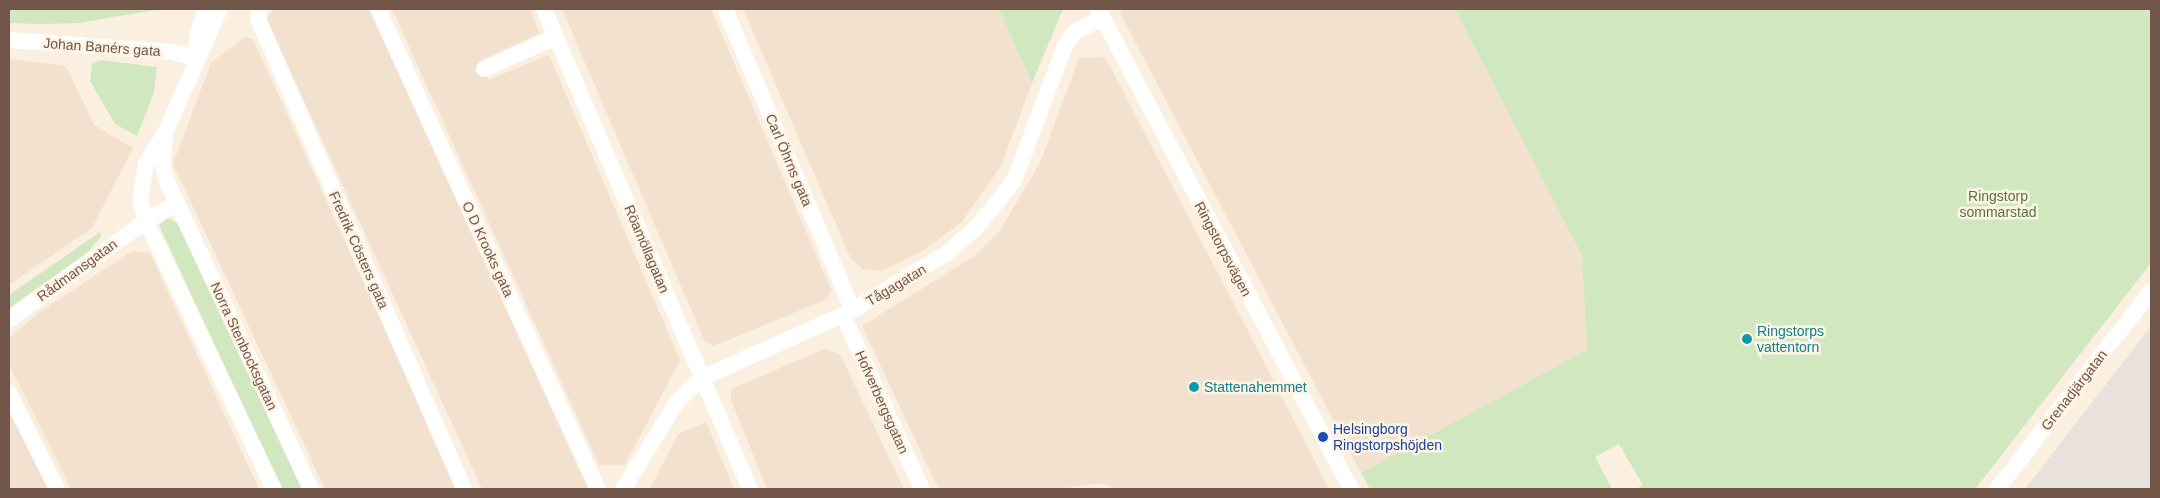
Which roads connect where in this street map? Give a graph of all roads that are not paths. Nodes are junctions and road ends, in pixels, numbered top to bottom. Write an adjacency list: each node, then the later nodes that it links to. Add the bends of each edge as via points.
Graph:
1 (206, 9): 10 (street, via 198,32)
2 (220, 9): 10 (street)
3 (378, 9): 24 (street, O D Krooks gata)
4 (544, 9): 8 (street, Röamöllagatan)
5 (725, 9): 16 (street, Carl Öhrns gata)
6 (258, 10): 23 (street, Fredrik Cösters gata, via 258,19)
7 (1100, 13): 16 (street, Tågagatan, via 1075,32 1065,45 1014,181 989,214 947,253); 28 (street, Ringstorpsvägen)
8 (556, 37): 11 (street); 18 (street, Röamöllagatan)
9 (9, 40): 10 (street, Johan Banérs gata, via 171,52)
10 (196, 58): 12 (street)
11 (484, 69)
12 (165, 134): 13 (street, via 163,167); 14 (street, via 146,163 141,183 140,201)
13 (177, 203): 14 (street, Rådmansgatan); 22 (street, Norra Stenbocksgatan)
14 (146, 221): 17 (street, Rådmansgatan); 21 (street)
15 (2151, 291): 29 (street, Grenadjärgatan)
16 (848, 313): 18 (street, Tågagatan); 27 (street, Hofverbergsgatan)
17 (9, 320)
18 (702, 378): 25 (street, Tågagatan, via 677,402); 26 (street, Röamöllagatan)
19 (9, 392): 20 (street)
20 (57, 489)
21 (274, 489)
22 (311, 489)
23 (464, 489)
24 (598, 489)
25 (623, 489)
26 (750, 489)
27 (922, 489)
28 (1351, 489)
29 (1997, 489)

